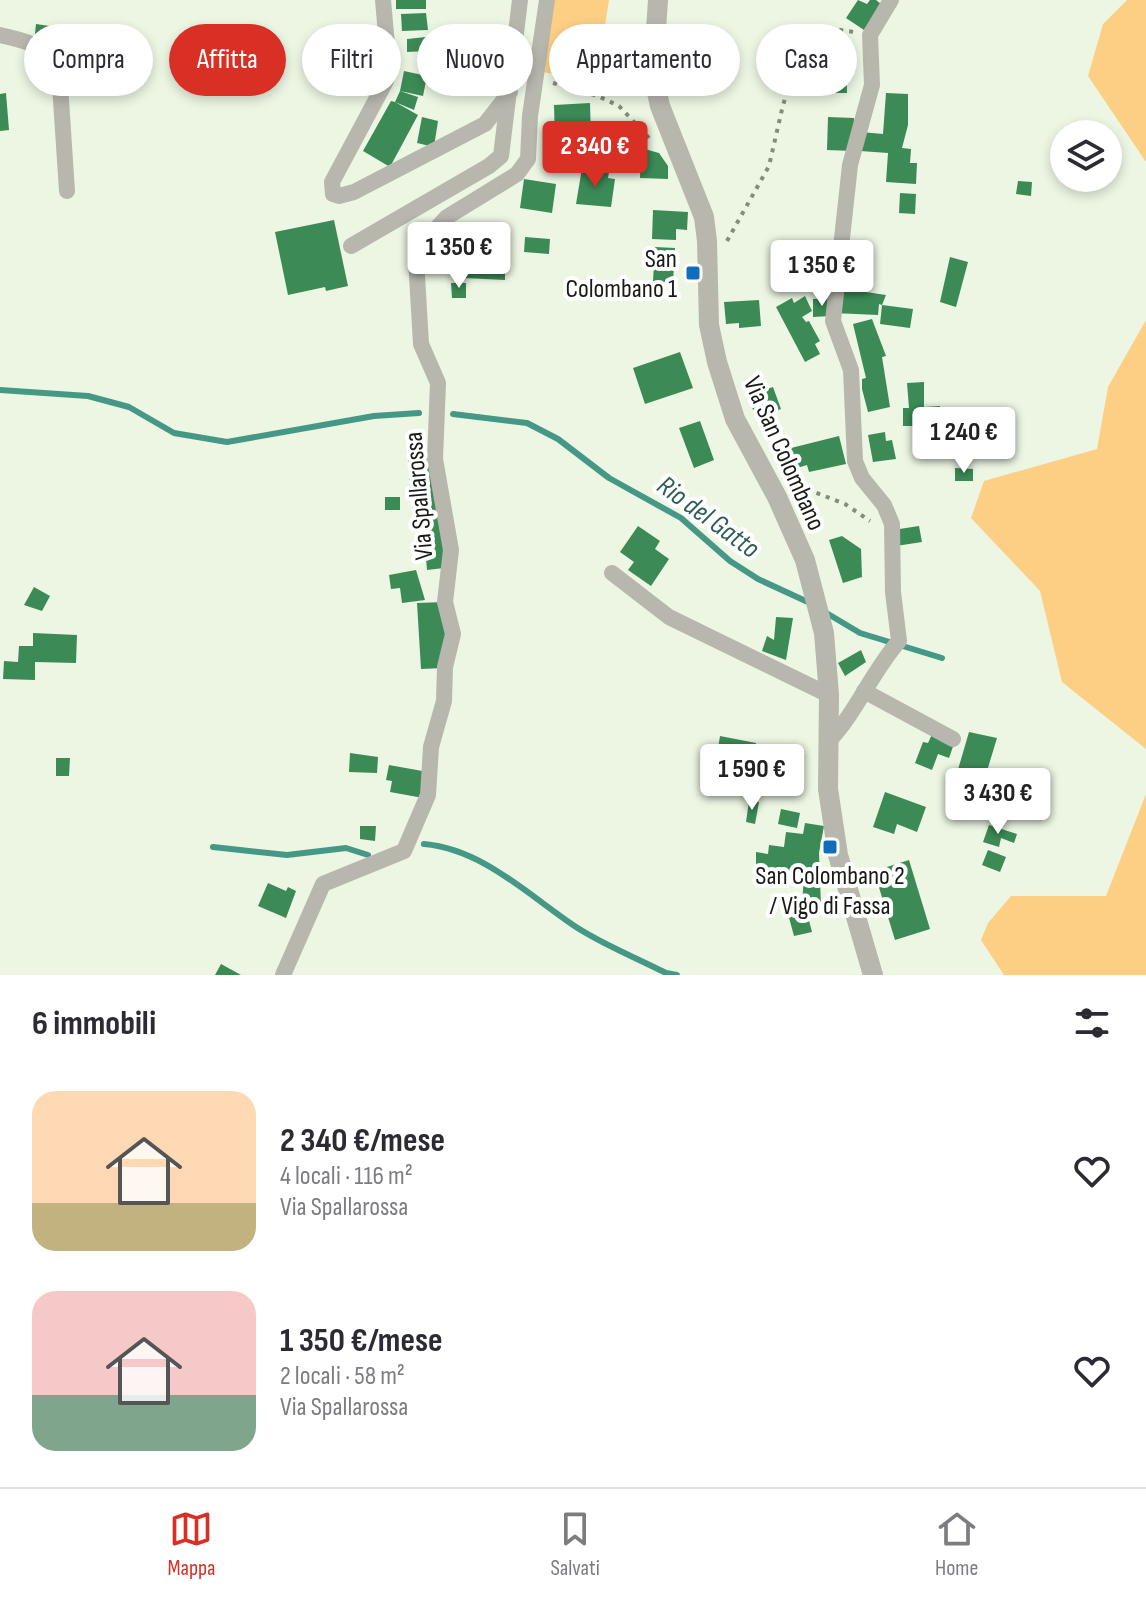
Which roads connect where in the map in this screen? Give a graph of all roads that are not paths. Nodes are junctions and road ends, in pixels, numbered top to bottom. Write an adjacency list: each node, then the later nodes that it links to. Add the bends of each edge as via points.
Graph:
1 (383, 0): 8 (street, via 386,81 332,182 333,194 354,192 485,124)
2 (520, 0): 6 (street)
3 (547, 0): 17 (street, Via Spallarossa, via 528,159 517,174 447,217 416,259 421,344 438,383 435,459 451,550 445,602 453,634 431,747 428,795 404,851 323,884)
4 (658, 0): 14 (street, Via San Colombano, via 653,74 660,106 704,217 709,325 717,362 735,419 805,560 824,633)
5 (891, 0): 13 (street, via 870,35 872,85 850,165 833,321 851,370 855,461 892,524 899,641 878,664)
6 (517, 24)
7 (0, 35): 10 (street, via 30,42 54,57)
8 (507, 96)
9 (509, 96): 11 (street, via 501,156)
10 (67, 191)
11 (351, 246)
12 (612, 573): 14 (street, via 669,617)
13 (864, 691): 15 (street); 16 (street, via 849,720)
14 (829, 695): 16 (street, Via San Colombano)
15 (953, 739)
16 (829, 741): 18 (street, Via San Colombano, via 828,789 838,855)
17 (283, 975)
18 (873, 975)

